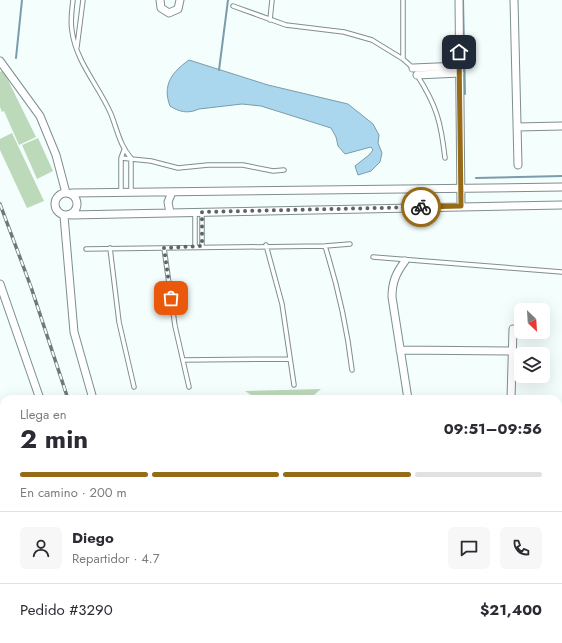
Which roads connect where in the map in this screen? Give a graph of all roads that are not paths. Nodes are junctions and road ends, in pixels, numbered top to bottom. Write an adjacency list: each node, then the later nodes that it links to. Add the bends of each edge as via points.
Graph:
1 (74, 0): 11 (lane, via 72,30)
2 (83, 0): 11 (lane)
3 (160, 0): 4 (street, via 161,8 170,13 178,9)
4 (180, 0)
5 (272, 0): 10 (lane)
6 (403, 0): 12 (lane)
7 (459, 0): 15 (street)
8 (514, 0): 18 (street)
9 (233, 6): 10 (lane)
10 (270, 20): 12 (lane, via 286,25 344,32 372,40)
11 (77, 48): 19 (lane, via 110,113)
12 (403, 59): 14 (lane)
13 (0, 61): 29 (street, via 40,116)
14 (413, 68): 15 (street); 16 (lane)
15 (460, 70): 16 (street); 26 (street)
16 (417, 75): 22 (lane, via 431,96 439,116)
17 (562, 126): 18 (street)
18 (517, 127): 23 (street)
19 (124, 150): 20 (lane); 21 (lane)
20 (121, 158): 21 (lane); 30 (lane)
21 (131, 158): 24 (lane, via 178,168 243,165 273,171); 27 (lane)
22 (445, 158)
23 (518, 165)
24 (284, 170)
25 (562, 188): 26 (street)
26 (461, 189): 28 (street); 32 (street)
27 (131, 192): 28 (street); 30 (street)
28 (172, 192): 34 (street, via 168,202)
29 (69, 193): 30 (street); 35 (street, via 77,200 78,205 77,209); 35 (street, via 58,196 55,203 57,211)
30 (121, 193)
31 (562, 205): 32 (street)
32 (461, 206): 33 (street)
33 (198, 212): 34 (street); 38 (lane); 39 (lane)
34 (170, 213): 35 (street)
35 (68, 215): 59 (street, via 74,332)
36 (350, 244): 40 (lane)
37 (266, 245): 39 (lane); 40 (lane); 52 (lane, via 282,304)
38 (195, 246): 39 (lane); 43 (lane)
39 (202, 246)
40 (325, 246): 54 (lane, via 339,291)
41 (86, 248): 42 (lane)
42 (110, 248): 43 (lane); 56 (lane, via 119,322)
43 (164, 248): 53 (lane, via 169,292)
44 (373, 257): 45 (lane)
45 (406, 261): 46 (lane); 50 (street, via 392,283)
46 (562, 272)
47 (0, 286): 48 (street)
48 (3, 302): 58 (street)
49 (513, 329): 51 (street)
50 (400, 350): 51 (street); 60 (street)
51 (512, 351): 61 (street)
52 (290, 359): 53 (lane); 55 (lane)
53 (183, 360): 57 (lane)
54 (352, 370)
55 (294, 385)
56 (134, 387)
57 (189, 387)
58 (38, 395)
59 (92, 395)
60 (407, 395)
61 (511, 395)

